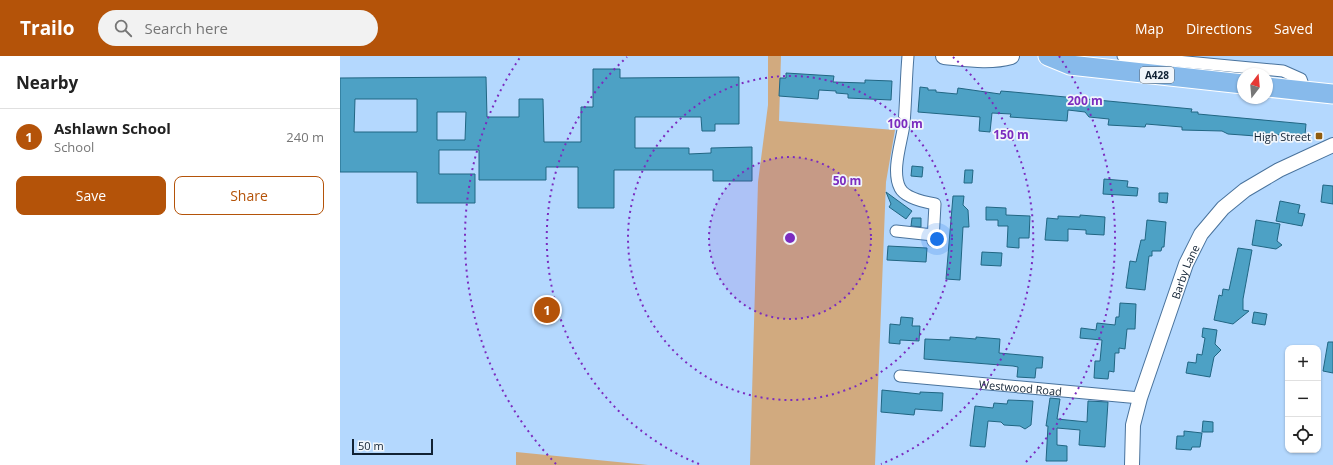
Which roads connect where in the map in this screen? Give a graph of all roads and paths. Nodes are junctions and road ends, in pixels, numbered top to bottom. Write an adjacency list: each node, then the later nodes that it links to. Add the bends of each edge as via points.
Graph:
1 (908, 56): 11 (street, via 904,125 897,180 904,193 935,204 933,238)
2 (944, 56): 3 (main road, via 971,59)
3 (1011, 56)
4 (1048, 56): 6 (highway, A428, via 1070,65)
5 (1123, 56): 8 (street, via 1283,71 1302,78)
6 (1237, 83)
7 (1273, 88): 8 (highway)
8 (1305, 91): 9 (highway)
9 (1333, 94)
10 (1333, 145): 13 (street, Barby Lane, via 1279,170 1246,190 1223,208 1201,234 1186,264)
11 (896, 231)
12 (900, 376): 13 (street, Westwood Road)
13 (1140, 398): 14 (street, Barby Lane, via 1133,425)
14 (1132, 465)

